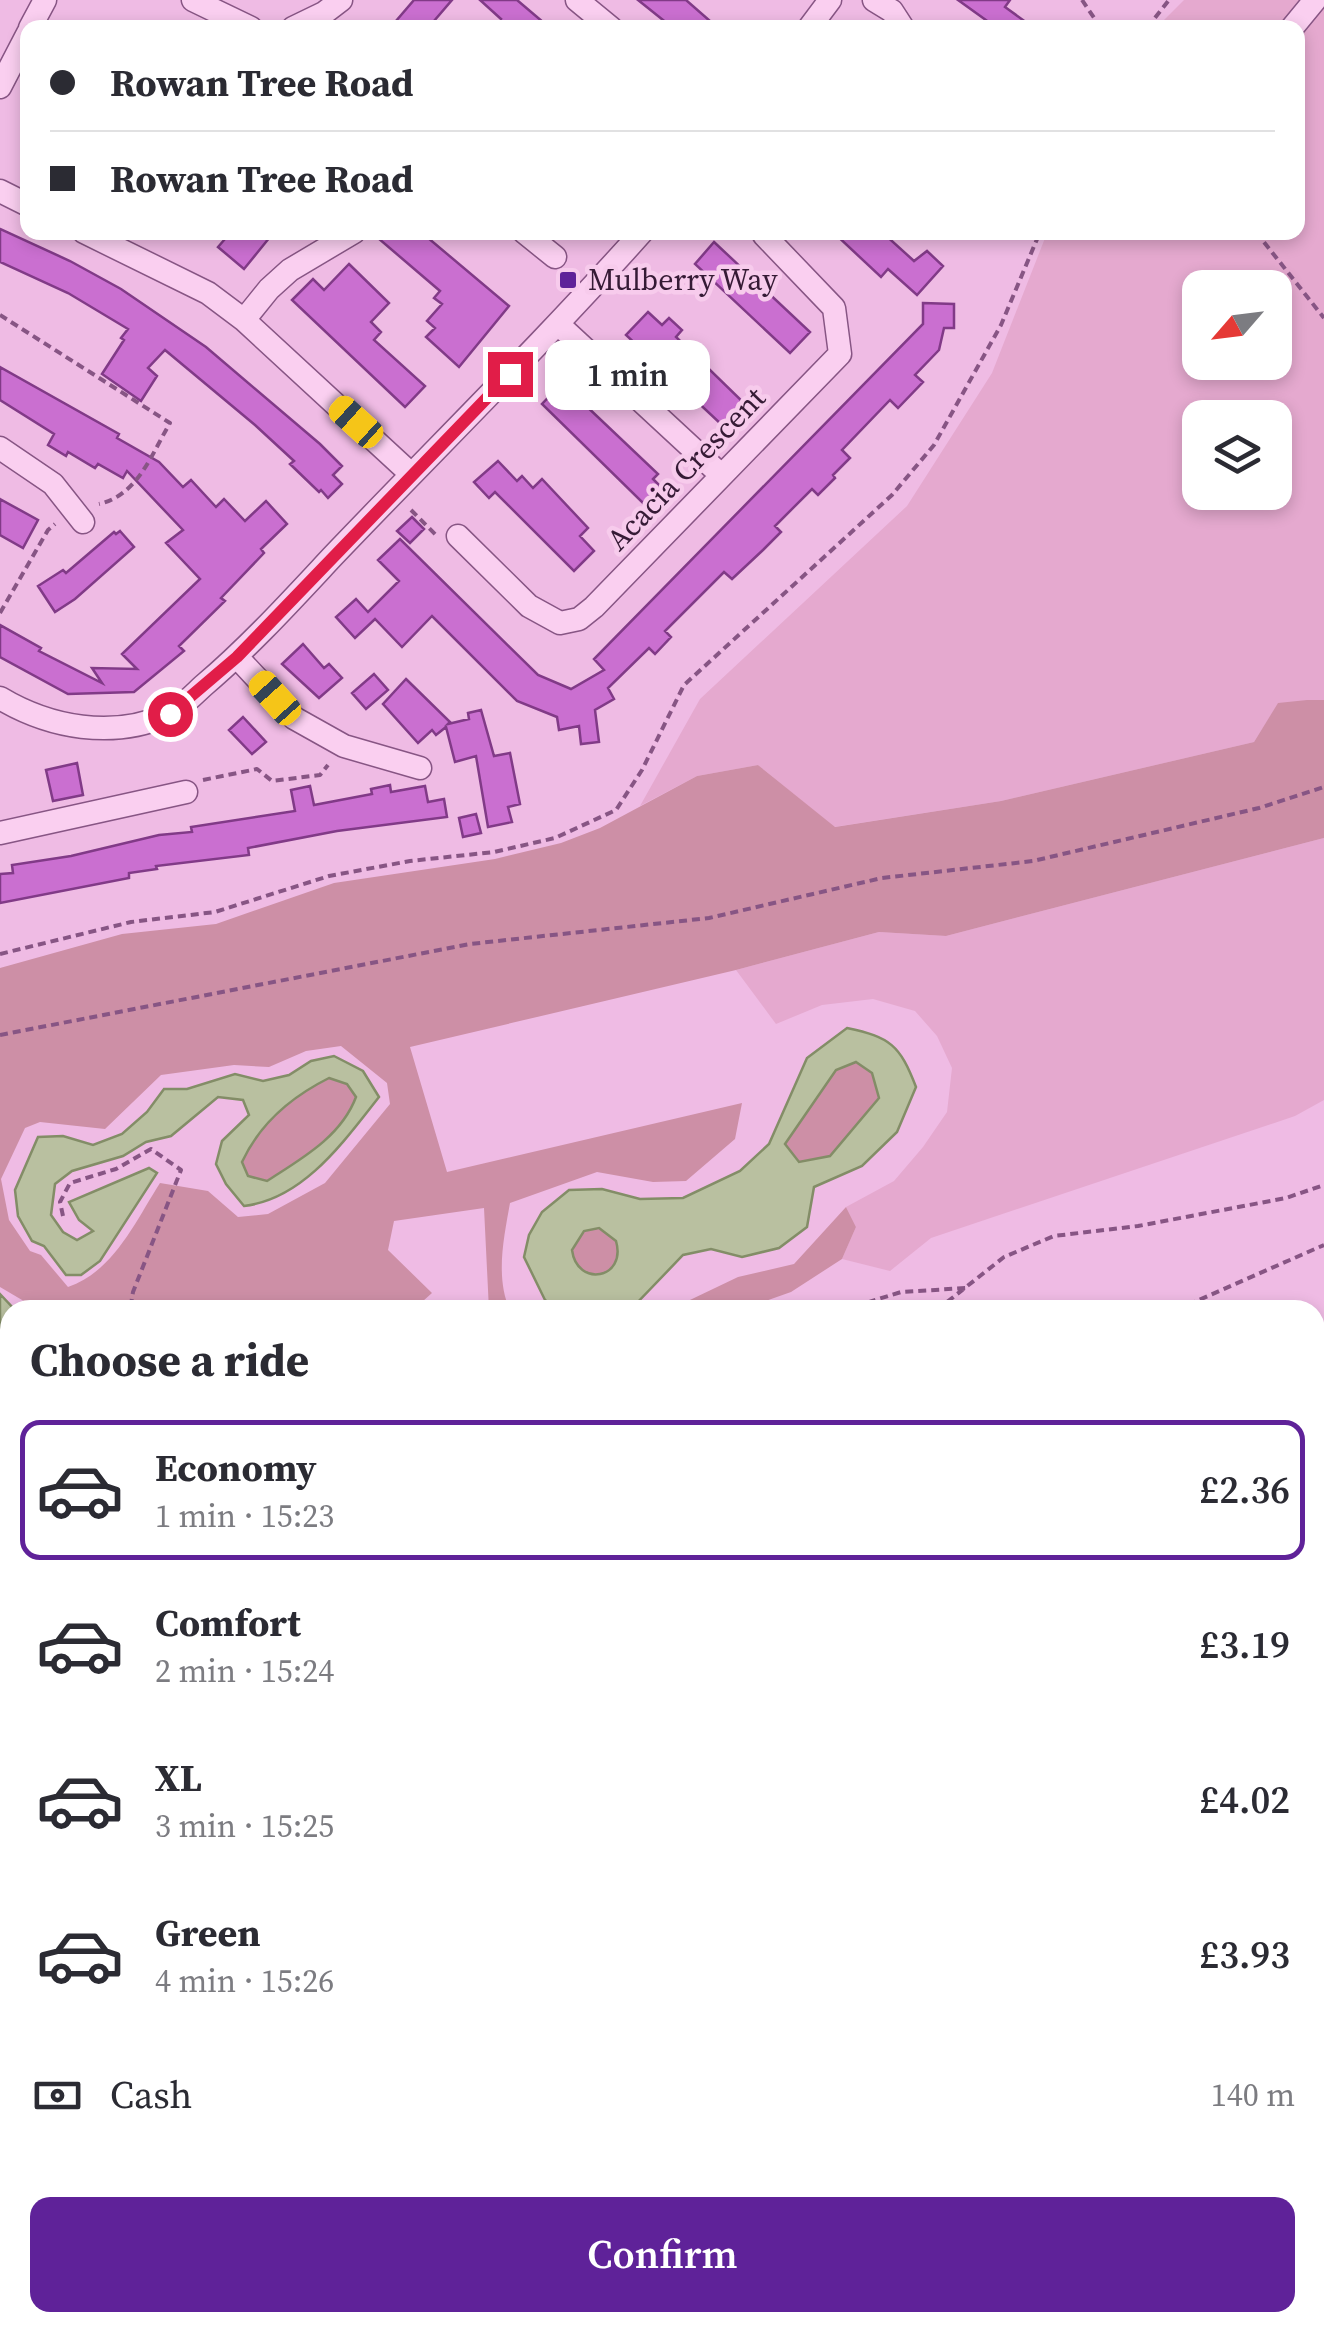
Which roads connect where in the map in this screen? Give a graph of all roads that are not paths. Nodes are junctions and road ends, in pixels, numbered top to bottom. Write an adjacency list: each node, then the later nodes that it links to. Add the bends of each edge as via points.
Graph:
1 (193, 0): 6 (street)
2 (341, 0): 7 (street)
3 (577, 0): 8 (street)
4 (874, 0): 9 (street)
5 (1316, 0): 10 (street)
6 (234, 20)
7 (310, 20)
8 (601, 20)
9 (898, 20)
10 (1299, 20)
11 (20, 48): 12 (street)
12 (0, 87)
13 (100, 240): 19 (street, via 208,294)
14 (341, 240): 19 (street, via 290,270)
15 (534, 240): 18 (street)
16 (635, 240): 20 (street)
17 (769, 240): 23 (street, Acacia Crescent, via 834,308 840,354)
18 (555, 257)
19 (244, 320): 22 (street)
20 (559, 325): 22 (street); 23 (street)
21 (0, 448): 24 (street, via 53,484)
22 (411, 474): 26 (street)
23 (720, 474): 25 (street, Acacia Crescent, via 580,619 560,623 529,606)
24 (78, 516)
25 (458, 536)
26 (237, 657): 27 (street, via 170,714 121,728 68,726); 28 (street, via 294,718 344,746)
27 (0, 698)
28 (420, 768)
29 (186, 792): 30 (street)
30 (0, 833)

